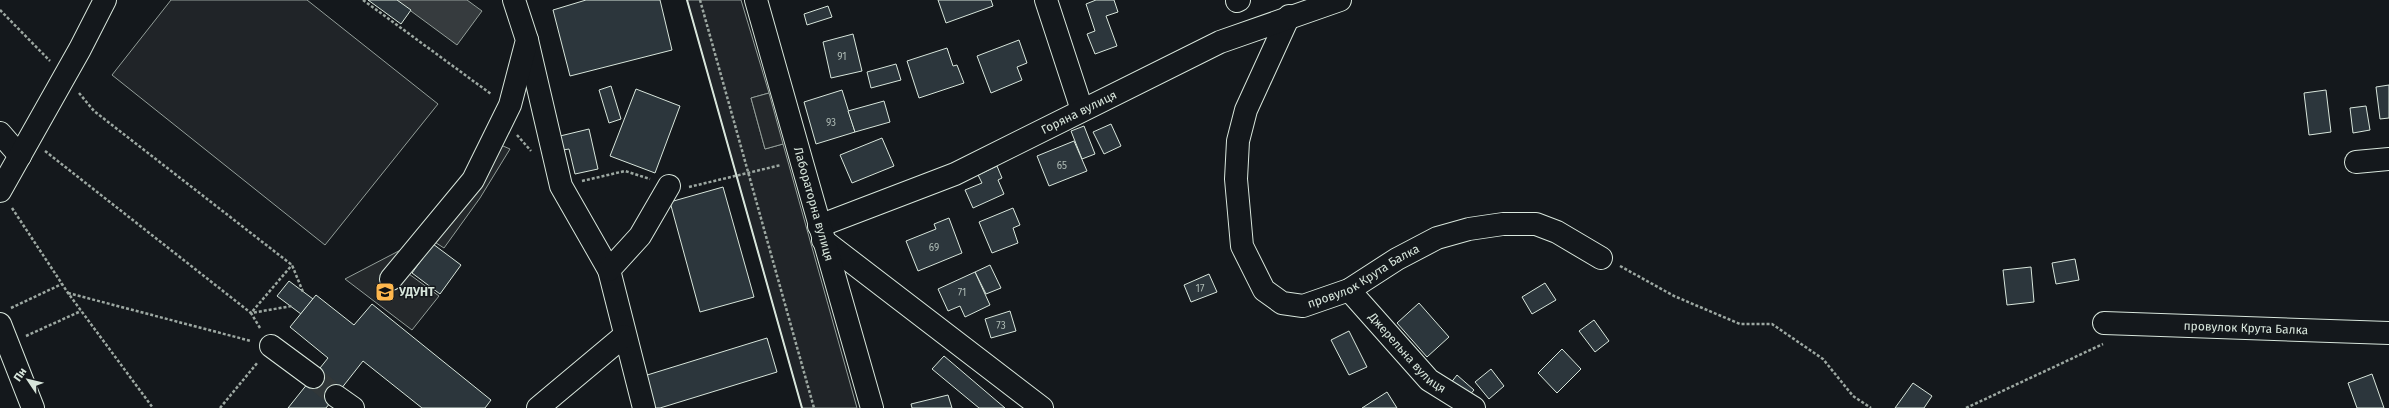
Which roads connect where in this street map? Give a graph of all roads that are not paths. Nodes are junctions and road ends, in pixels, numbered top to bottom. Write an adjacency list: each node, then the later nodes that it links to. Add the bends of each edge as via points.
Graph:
1 (104, 0): 10 (street, via 65,77)
2 (514, 0): 7 (street)
3 (756, 0): 15 (street, Лабораторна вулиця)
4 (1046, 0): 8 (street)
5 (1340, 0): 6 (street, Горяна вулиця)
6 (1289, 16): 8 (street, Горяна вулиця, via 1220,42); 19 (street, провулок Крута Балка, via 1246,110 1238,141 1236,179 1242,246 1264,290 1282,303 1303,306)
7 (526, 40): 17 (street, via 561,186); 18 (street, via 510,105 473,180)
8 (1082, 110): 15 (street, Горяна вулиця, via 955,174)
9 (0, 133): 10 (street)
10 (24, 147): 14 (street)
11 (2389, 159): 12 (street)
12 (2356, 162)
13 (669, 186): 17 (street, via 640,236)
14 (0, 191)
15 (821, 233): 29 (street, Лабораторна вулиця); 30 (street)
16 (1601, 258): 19 (street, провулок Крута Балка, via 1557,232 1536,224 1503,224 1469,229 1436,238 1397,258)
17 (608, 270): 23 (street)
18 (391, 279)
19 (1348, 290): 31 (street, Джерельна вулиця, via 1429,380)
20 (3, 317): 26 (street, via 8,344)
21 (2106, 332): 22 (street, провулок Крута Балка)
22 (2389, 333)
23 (624, 336): 27 (street); 28 (street)
24 (271, 346): 25 (street)
25 (313, 377)
26 (34, 408)
27 (538, 408)
28 (644, 408)
29 (872, 408)
30 (1042, 408)
31 (1474, 408)

